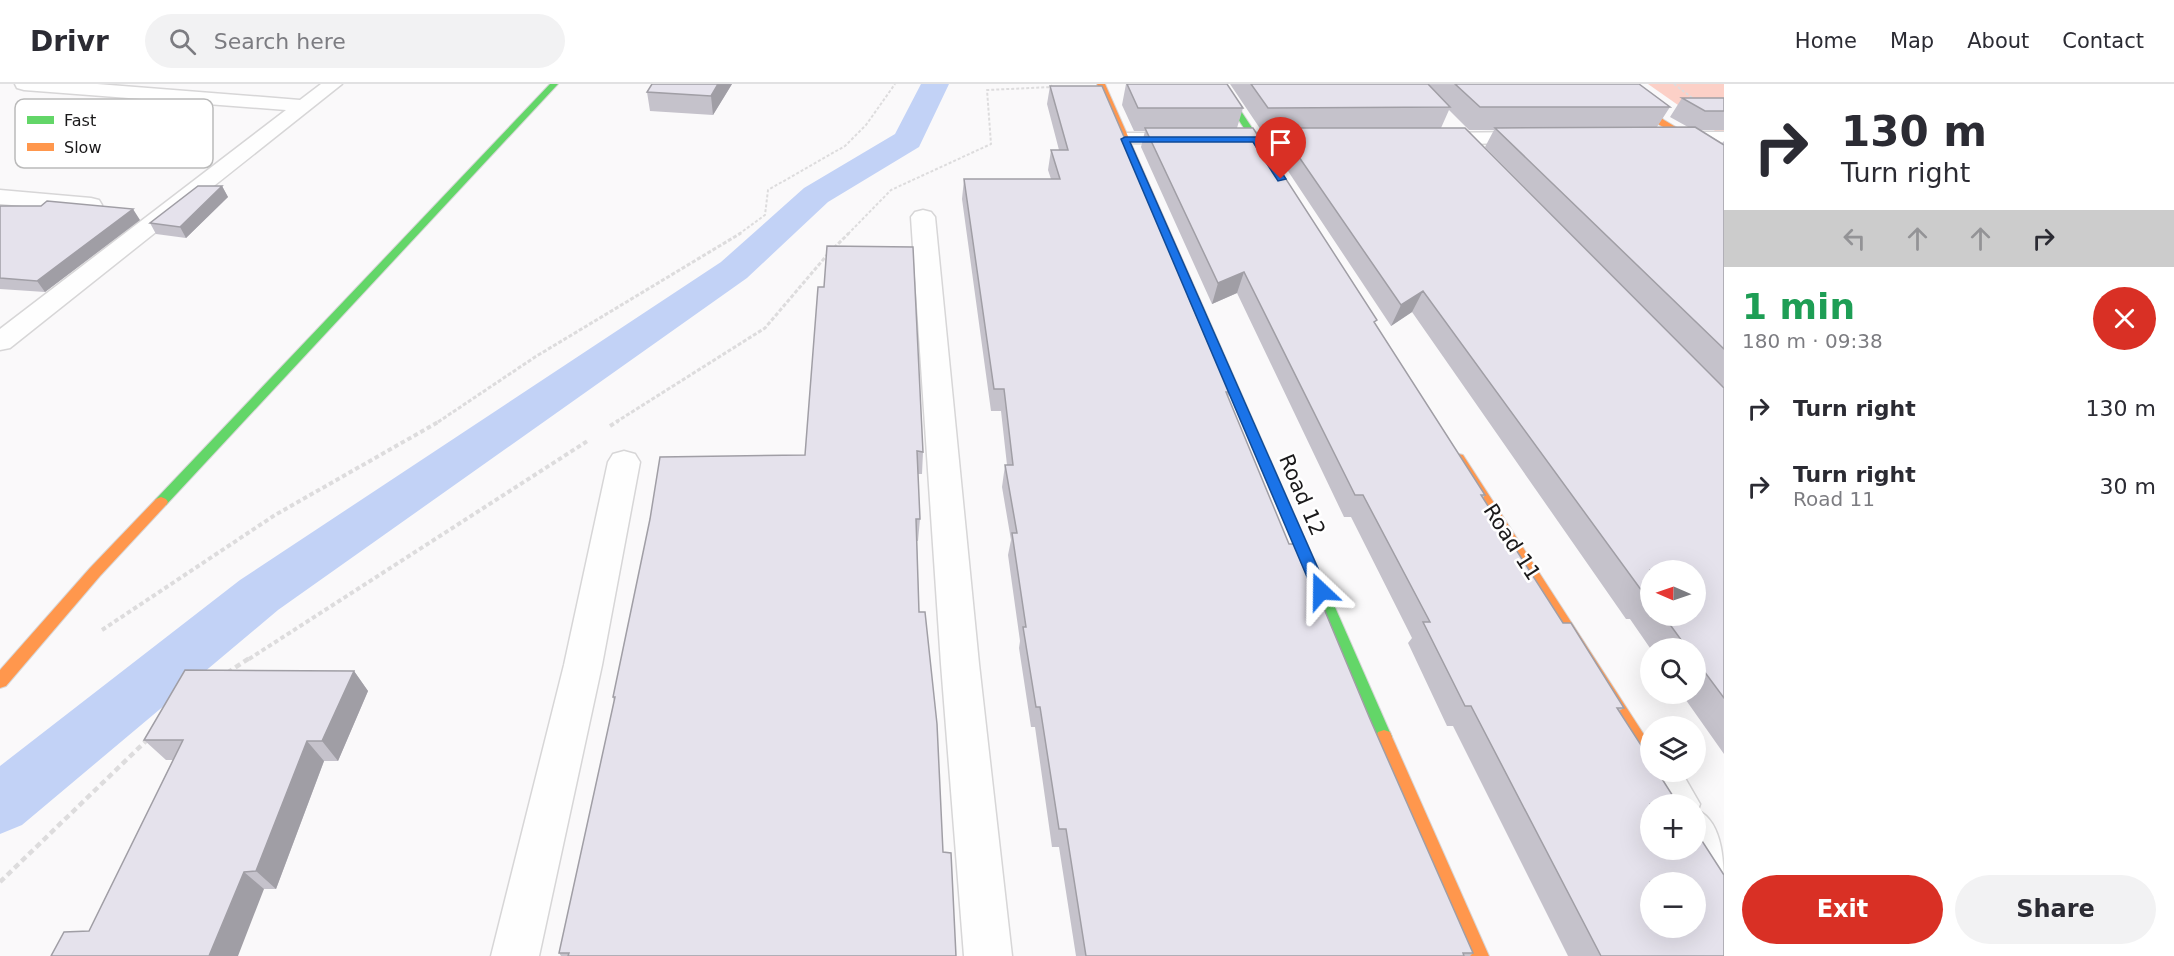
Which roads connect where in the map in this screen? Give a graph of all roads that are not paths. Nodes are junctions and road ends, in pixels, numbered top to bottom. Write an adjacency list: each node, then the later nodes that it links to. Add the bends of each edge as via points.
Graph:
1 (24, 84): 7 (street)
2 (333, 84): 7 (street)
3 (555, 84): 29 (street, via 103,564)
4 (1101, 84): 12 (street, Road 12)
5 (1219, 84): 13 (street)
6 (1611, 84): 9 (street, via 1661,122)
7 (305, 105): 24 (street)
8 (1440, 115): 16 (street)
9 (1692, 131): 11 (street); 17 (street); 18 (street)
10 (1557, 138): 16 (street)
11 (1652, 138)
12 (1125, 139): 13 (street); 35 (street, Road 12)
13 (1256, 139): 14 (street); 20 (street)
14 (1336, 139)
15 (1417, 139): 16 (street)
16 (1463, 139): 19 (street)
17 (1720, 142)
18 (1724, 160)
19 (1488, 164)
20 (1281, 179)
21 (0, 197): 22 (street)
22 (107, 207)
23 (131, 209): 24 (street)
24 (166, 213): 26 (street)
25 (923, 217): 34 (street)
26 (0, 342)
27 (1453, 448): 30 (street, Road 11)
28 (624, 462): 33 (street, via 583,665)
29 (0, 681)
30 (1640, 742)
31 (1706, 846): 32 (street)
32 (1724, 874)
33 (515, 956)
34 (988, 956)
35 (1479, 956)

